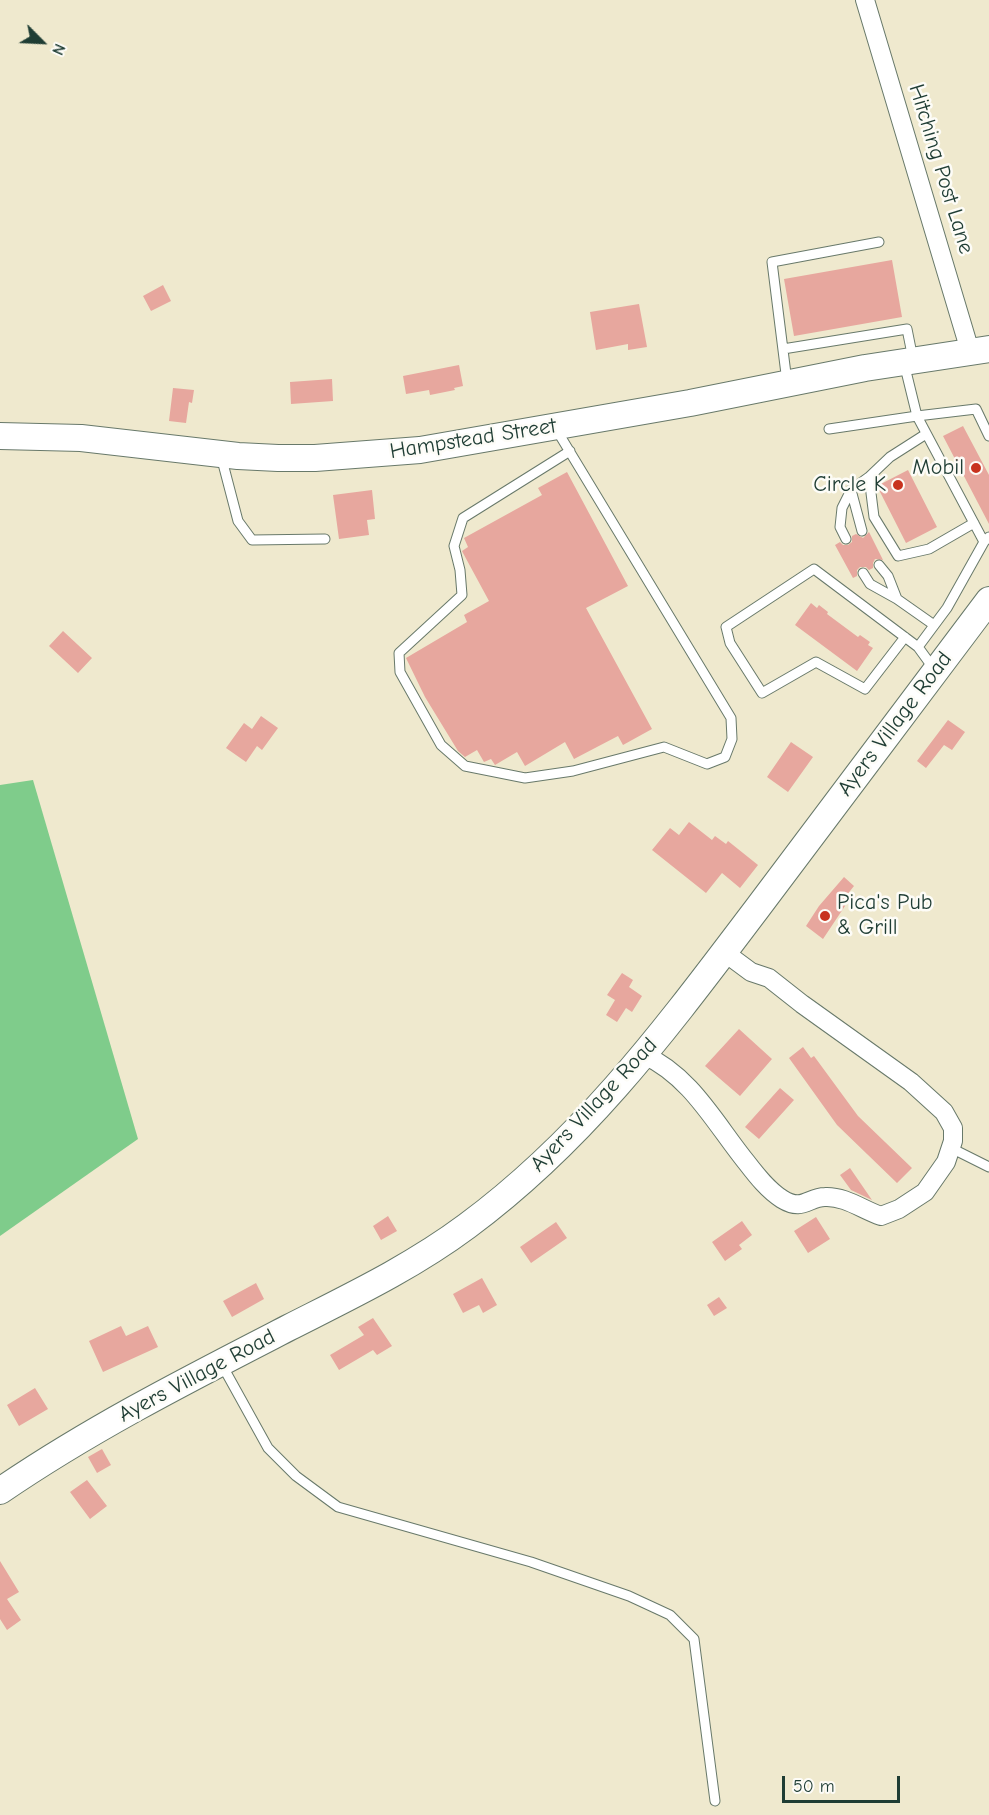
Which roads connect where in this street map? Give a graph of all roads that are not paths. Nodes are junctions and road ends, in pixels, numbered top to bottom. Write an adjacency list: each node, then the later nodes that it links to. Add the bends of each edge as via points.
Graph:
1 (865, 0): 4 (street, Hitching Post Lane)
2 (879, 242): 3 (lane, via 772,262)
3 (783, 350): 5 (lane, via 907,329); 6 (lane)
4 (980, 350): 5 (main road, Hampstead Street)
5 (908, 361): 6 (main road, Hampstead Street); 8 (lane)
6 (788, 384): 9 (main road, Hampstead Street)
7 (984, 415): 8 (lane, via 976,409); 13 (lane)
8 (917, 416): 10 (lane); 11 (lane)
9 (555, 427): 14 (lane); 15 (main road, Hampstead Street, via 420,450 365,455 306,458)
10 (829, 429)
11 (926, 434): 16 (lane, via 890,457); 18 (lane)
12 (0, 436): 15 (main road, Hampstead Street, via 92,439)
13 (989, 436)
14 (570, 452): 14 (lane, via 731,718 732,739 725,757 707,764 664,747 573,771 525,778 465,766 441,745 400,672 399,653 462,595 454,546 463,518)
15 (221, 454): 20 (lane, via 238,521 252,540)
16 (869, 477): 17 (lane); 18 (lane, via 874,517 898,556 929,549)
17 (851, 490): 19 (lane); 21 (lane, via 842,508 840,527)
18 (974, 523): 22 (lane)
19 (862, 531)
20 (324, 539)
21 (846, 539)
22 (986, 540): 27 (lane)
23 (879, 565): 25 (lane)
24 (863, 573): 25 (lane, via 870,584)
25 (897, 599): 27 (lane)
26 (989, 600): 30 (main road, Ayers Village Road)
27 (934, 625): 29 (lane)
28 (905, 637): 28 (lane, via 814,569 726,627 730,643 762,693 816,662 865,689); 29 (lane)
29 (918, 647): 30 (lane)
30 (935, 671): 31 (main road, Ayers Village Road)
31 (724, 952): 32 (main road, Ayers Village Road); 33 (street, via 752,972 770,978 911,1082 944,1112 953,1128)
32 (644, 1055): 33 (street, via 674,1073 761,1181 784,1200 796,1204 822,1196 834,1197 881,1216 926,1192); 35 (main road, Ayers Village Road, via 571,1137 465,1228 393,1275)
33 (951, 1148): 34 (lane)
34 (989, 1167)
35 (221, 1363): 36 (main road, Ayers Village Road, via 83,1436); 37 (lane, via 268,1448 296,1476 338,1507 531,1562 629,1596 670,1615 694,1639)
36 (0, 1491)
37 (715, 1801)

